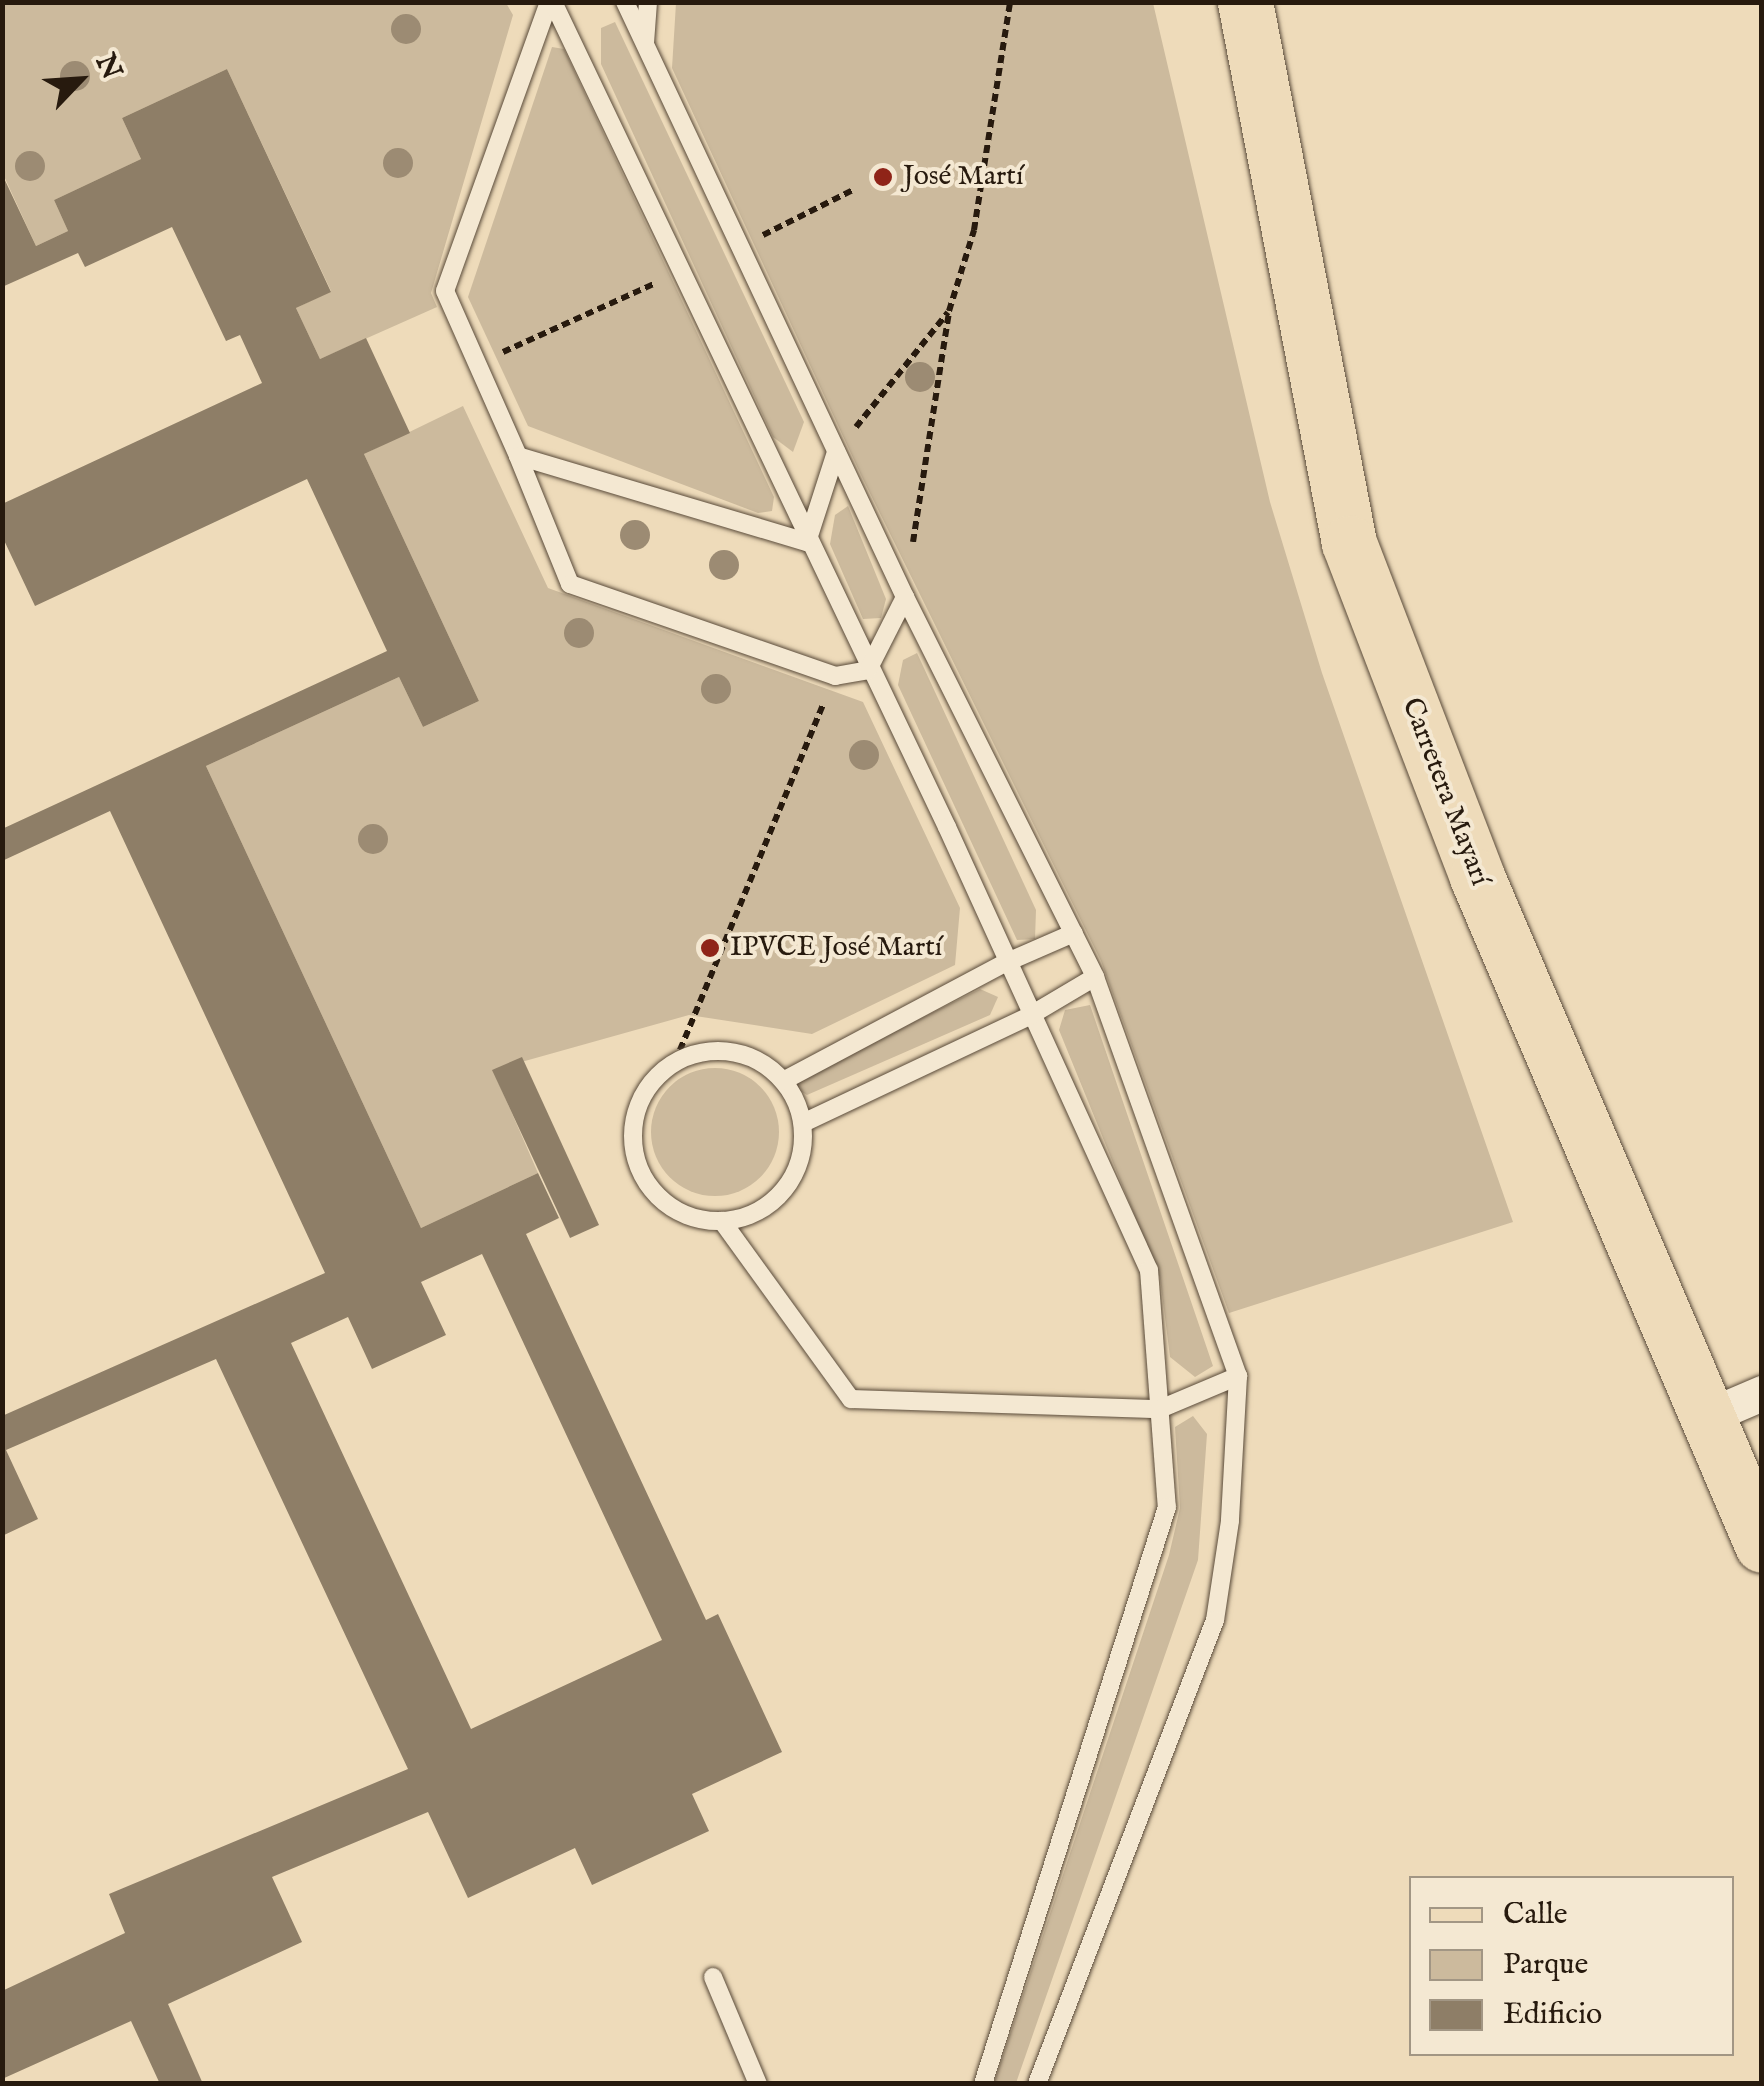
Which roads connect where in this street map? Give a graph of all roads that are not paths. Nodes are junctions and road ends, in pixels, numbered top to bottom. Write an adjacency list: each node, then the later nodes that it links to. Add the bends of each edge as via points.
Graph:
1 (551, 2): 7 (lane, via 444,291); 8 (lane)
2 (626, 2): 5 (lane)
3 (648, 2): 5 (lane)
4 (1246, 2): 21 (main road, Carretera Mayarí, via 1349,542 1477,877)
5 (645, 48): 6 (lane)
6 (836, 452): 8 (lane); 9 (lane)
7 (518, 456): 8 (lane); 10 (lane, via 570,584 835,676)
8 (806, 542): 10 (lane)
9 (905, 597): 10 (lane); 11 (lane)
10 (868, 670): 12 (lane, via 948,827)
11 (1074, 934): 12 (lane); 13 (lane)
12 (1005, 963): 14 (lane); 15 (lane)
13 (1096, 977): 14 (lane); 18 (lane)
14 (1031, 1015): 16 (lane); 20 (lane, via 1149,1270)
15 (783, 1081): 16 (lane); 17 (lane, via 736,1052 696,1052 675,1062 641,1098 633,1136 636,1162 665,1203 687,1216)
16 (803, 1123): 17 (lane, via 800,1161 781,1194 750,1216)
17 (722, 1222): 20 (lane, via 850,1399)
18 (1238, 1376): 20 (lane); 26 (lane, via 1230,1520 1215,1620)
19 (1762, 1394): 21 (street)
20 (1160, 1409): 25 (lane, via 1168,1506)
21 (1706, 1417): 22 (main road, Carretera Mayarí)
22 (1762, 1544)
23 (713, 1977): 24 (lane)
24 (758, 2084)
25 (983, 2084)
26 (1037, 2084)

